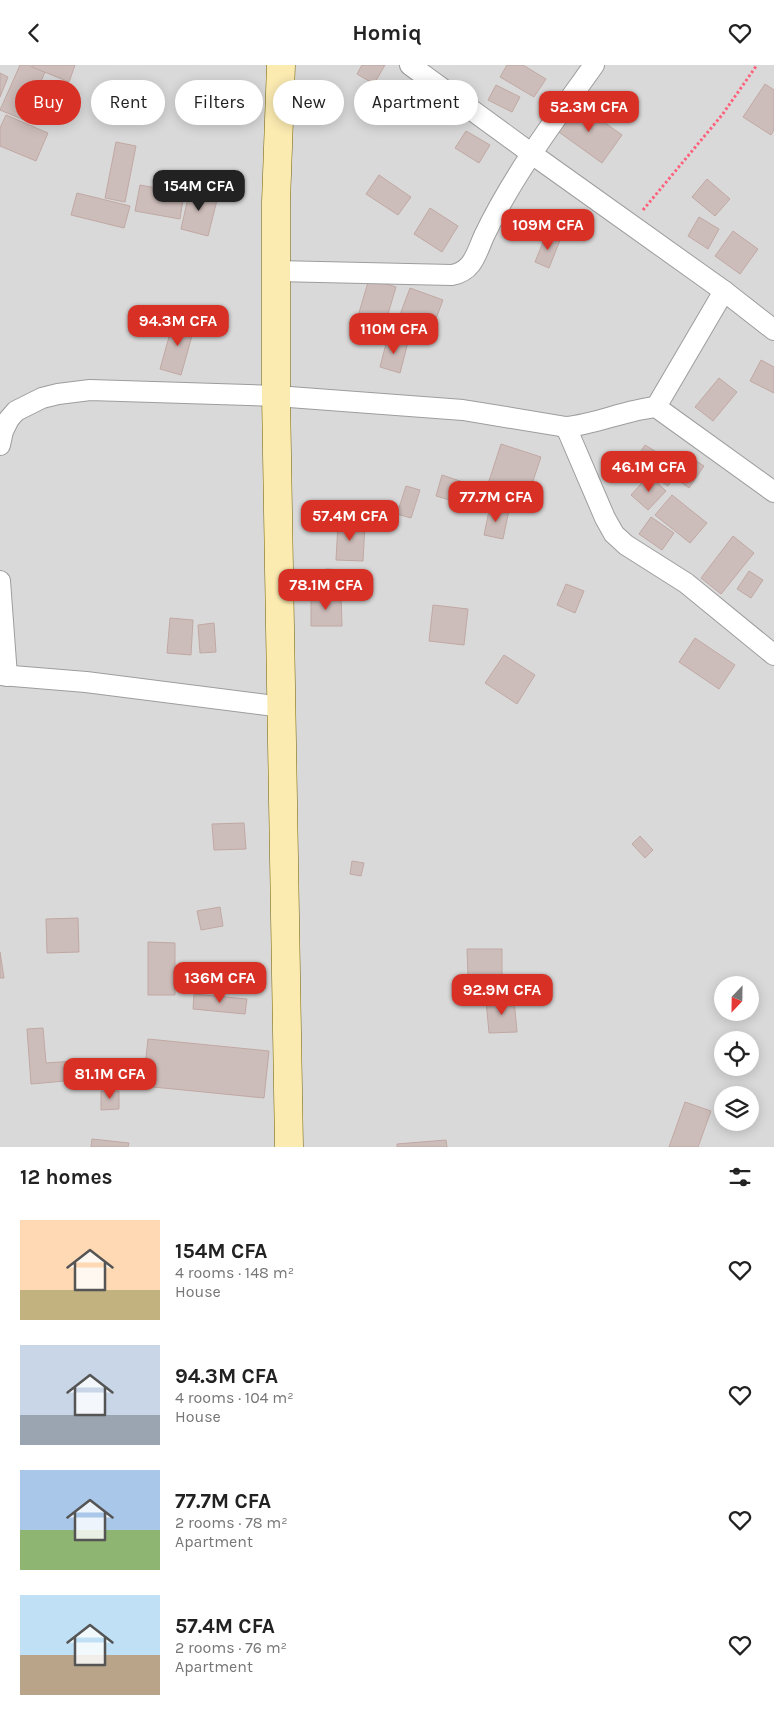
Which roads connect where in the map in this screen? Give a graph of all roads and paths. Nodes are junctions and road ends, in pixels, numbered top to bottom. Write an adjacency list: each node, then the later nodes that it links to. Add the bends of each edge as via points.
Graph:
1 (281, 65): 7 (street)
2 (594, 65): 5 (street)
3 (757, 65): 6 (path, via 722,115 658,195)
4 (416, 67): 5 (street)
5 (532, 154): 6 (street); 7 (street, via 497,209 470,266 462,273)
6 (630, 224): 8 (street)
7 (276, 271): 10 (street)
8 (724, 291): 9 (street); 11 (street)
9 (774, 330)
10 (276, 396): 12 (street, via 463,410); 13 (street, via 90,390 58,394 16,411 6,425); 18 (street)
11 (656, 407): 12 (street); 14 (street)
12 (566, 427): 16 (street, via 614,535 676,575)
13 (0, 445)
14 (774, 492)
15 (0, 581): 17 (street)
16 (774, 655)
17 (3, 675): 18 (street, via 86,682)
18 (282, 707): 19 (street)
19 (290, 1147)

